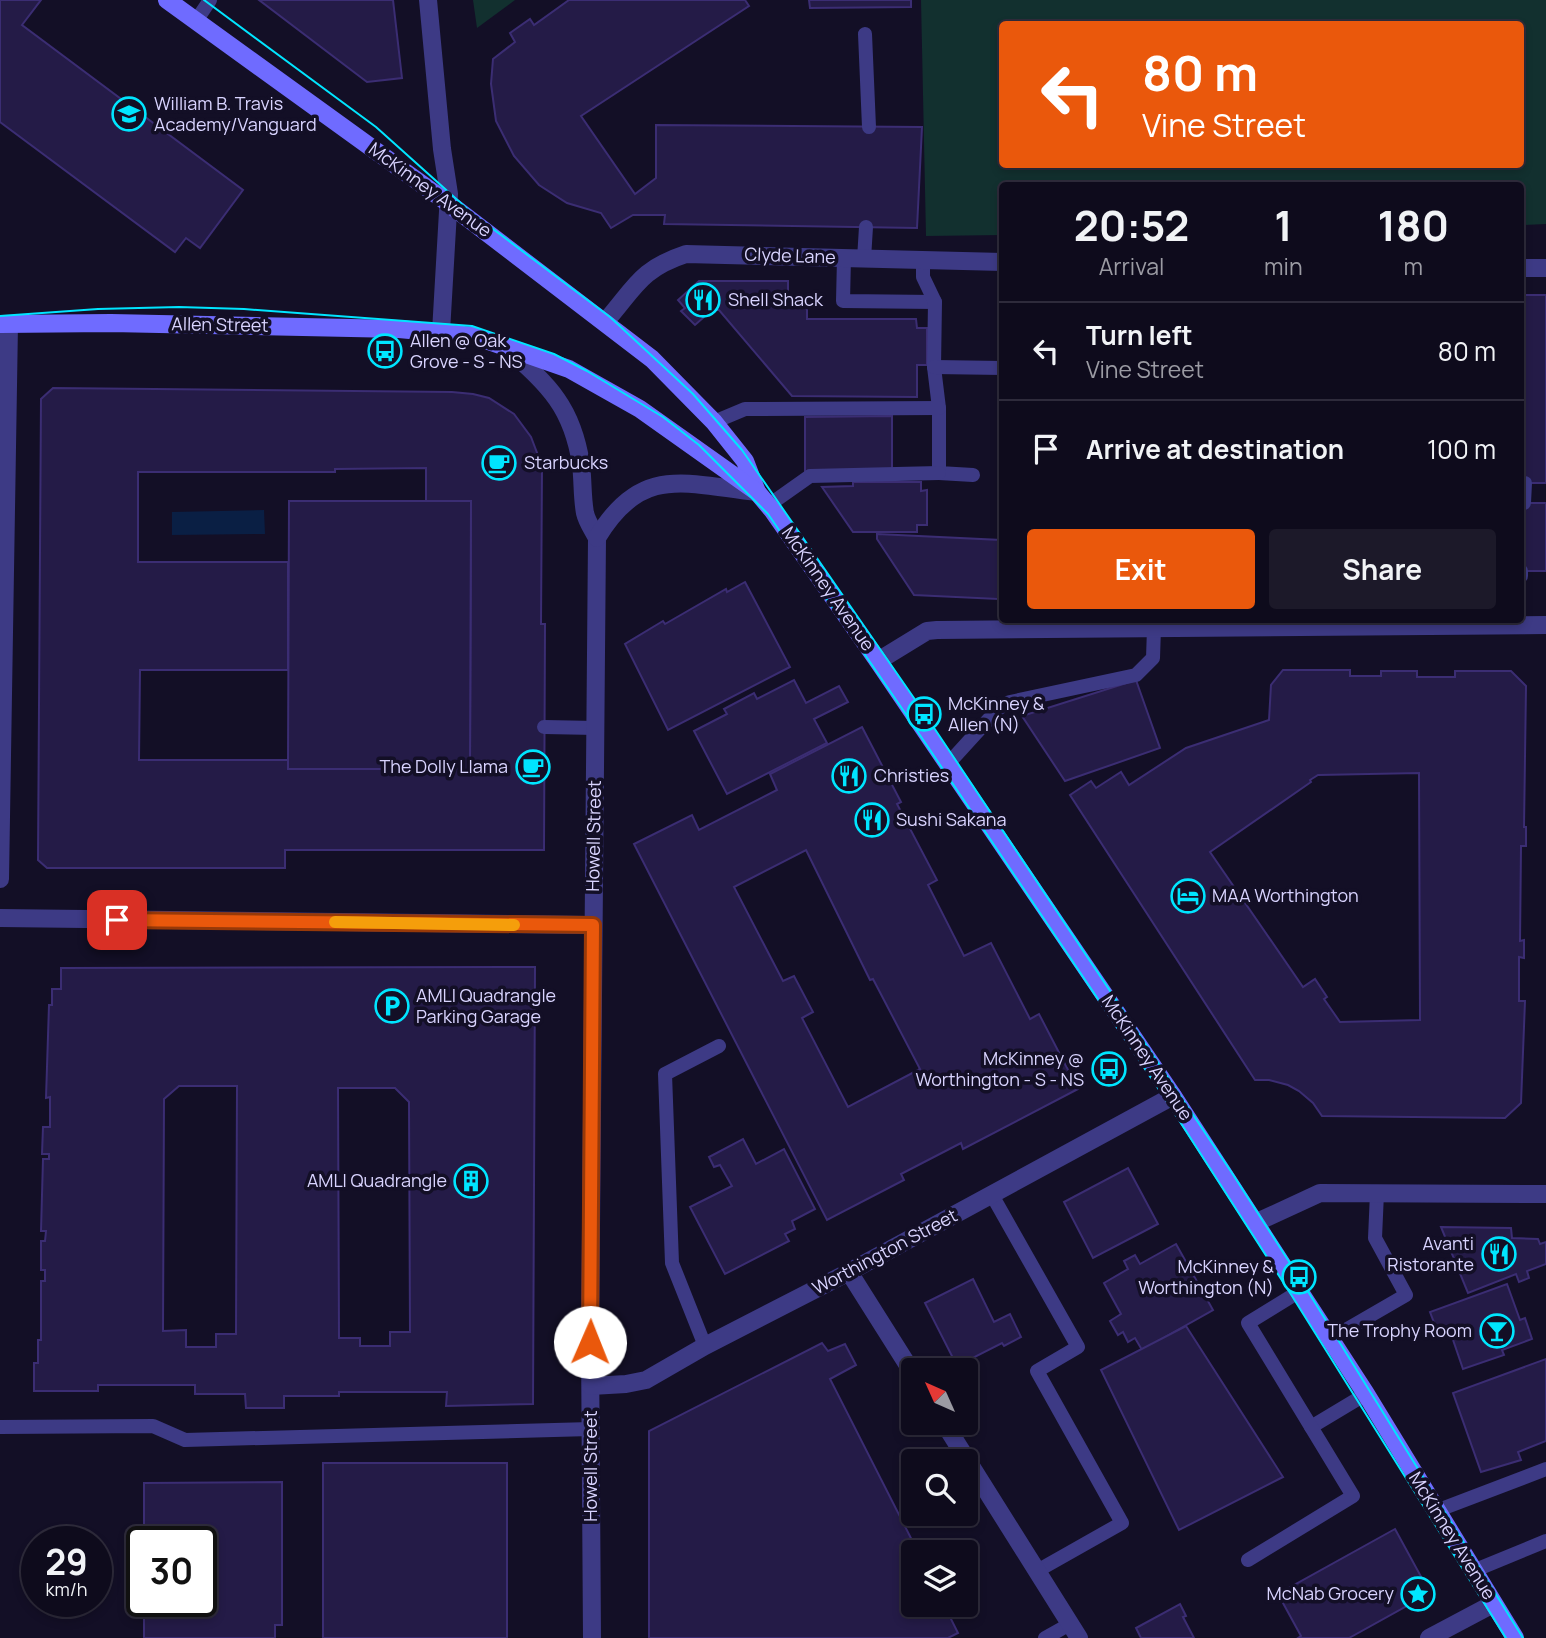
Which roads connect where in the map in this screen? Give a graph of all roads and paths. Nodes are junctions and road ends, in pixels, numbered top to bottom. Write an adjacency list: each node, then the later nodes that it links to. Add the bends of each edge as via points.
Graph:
1 (167, 0): 4 (street, McKinney Avenue)
2 (210, 0): 4 (lane)
3 (428, 0): 7 (street)
4 (195, 21): 7 (street, McKinney Avenue)
5 (865, 33): 6 (lane)
6 (869, 127)
7 (448, 203): 16 (street, McKinney Avenue); 18 (street)
8 (866, 228): 10 (lane)
9 (844, 258): 10 (street, Clyde Lane); 15 (lane, via 843,301); 16 (street, Clyde Lane, via 686,254 663,261 643,276)
10 (864, 259): 11 (street, Clyde Lane)
11 (923, 259): 12 (street, Clyde Lane); 15 (lane, via 923,277)
12 (999, 262)
13 (1524, 268): 14 (street)
14 (1546, 268)
15 (935, 302): 20 (lane)
16 (606, 322): 23 (street, McKinney Avenue, via 652,359)
17 (5, 324): 18 (street, Allen Street); 40 (street)
18 (441, 332): 19 (street, McKinney Avenue, via 474,336)
19 (508, 348): 27 (street, McKinney Avenue, via 569,369 640,409); 29 (street, Howell Street, via 561,402 574,431 586,516)
20 (934, 367): 21 (lane); 22 (lane)
21 (999, 368)
22 (939, 408): 23 (lane, via 746,409); 24 (lane)
23 (714, 422): 27 (street, McKinney Avenue, via 745,461)
24 (939, 473): 25 (lane); 27 (lane, via 810,476)
25 (973, 475)
26 (1525, 483): 28 (lane)
27 (763, 499): 29 (street, via 667,482 636,494 618,509); 36 (street, McKinney Avenue)
28 (1524, 503)
29 (597, 538): 38 (street, Howell Street)
30 (1436, 623): 35 (street)
31 (1524, 623): 34 (street)
32 (1024, 624): 33 (street); 36 (street, via 927,631)
33 (1104, 624): 35 (street)
34 (1546, 625)
35 (1154, 628): 39 (lane, via 1153,658 1136,675 1010,702 999,708)
36 (878, 661): 39 (street, McKinney Avenue)
37 (544, 727): 38 (lane)
38 (596, 727): 42 (street, Howell Street)
39 (948, 764): 44 (street, McKinney Avenue)
40 (0, 879)
41 (0, 918): 42 (street)
42 (593, 925): 54 (street, Howell Street)
43 (719, 1046): 52 (lane, via 665,1074 672,1263)
44 (1173, 1096): 47 (street, Worthington Street); 48 (street, McKinney Avenue)
45 (1377, 1193): 46 (street); 48 (street, via 1320,1193); 51 (lane, via 1374,1238 1406,1295)
46 (1546, 1194)
47 (992, 1195): 49 (street, Worthington Street); 64 (lane, via 1078,1346 1037,1371 1122,1523)
48 (1255, 1223): 50 (street, McKinney Avenue)
49 (849, 1272): 52 (street, Worthington Street); 53 (street)
50 (1300, 1291): 51 (street, McKinney Avenue); 57 (lane, via 1248,1323)
51 (1330, 1339): 55 (street, McKinney Avenue)
52 (705, 1346): 54 (street, Worthington Street, via 646,1380)
53 (903, 1358)
54 (591, 1386): 58 (street, Howell Street)
55 (1366, 1394): 57 (lane); 61 (street, McKinney Avenue)
56 (0, 1427): 58 (lane, via 153,1426 185,1440)
57 (1311, 1427): 63 (lane, via 1353,1496)
58 (591, 1429): 68 (street, Howell Street)
59 (952, 1435): 64 (street)
60 (1546, 1469): 61 (lane)
61 (1436, 1511): 65 (street, McKinney Avenue)
62 (1546, 1541): 65 (lane)
63 (1248, 1560)
64 (1037, 1571): 67 (street)
65 (1473, 1571): 66 (street, McKinney Avenue)
66 (1493, 1604): 70 (street); 71 (street, McKinney Avenue)
67 (1074, 1631): 69 (lane)
68 (592, 1638)
69 (1045, 1638)
70 (1429, 1638)
71 (1515, 1638)

